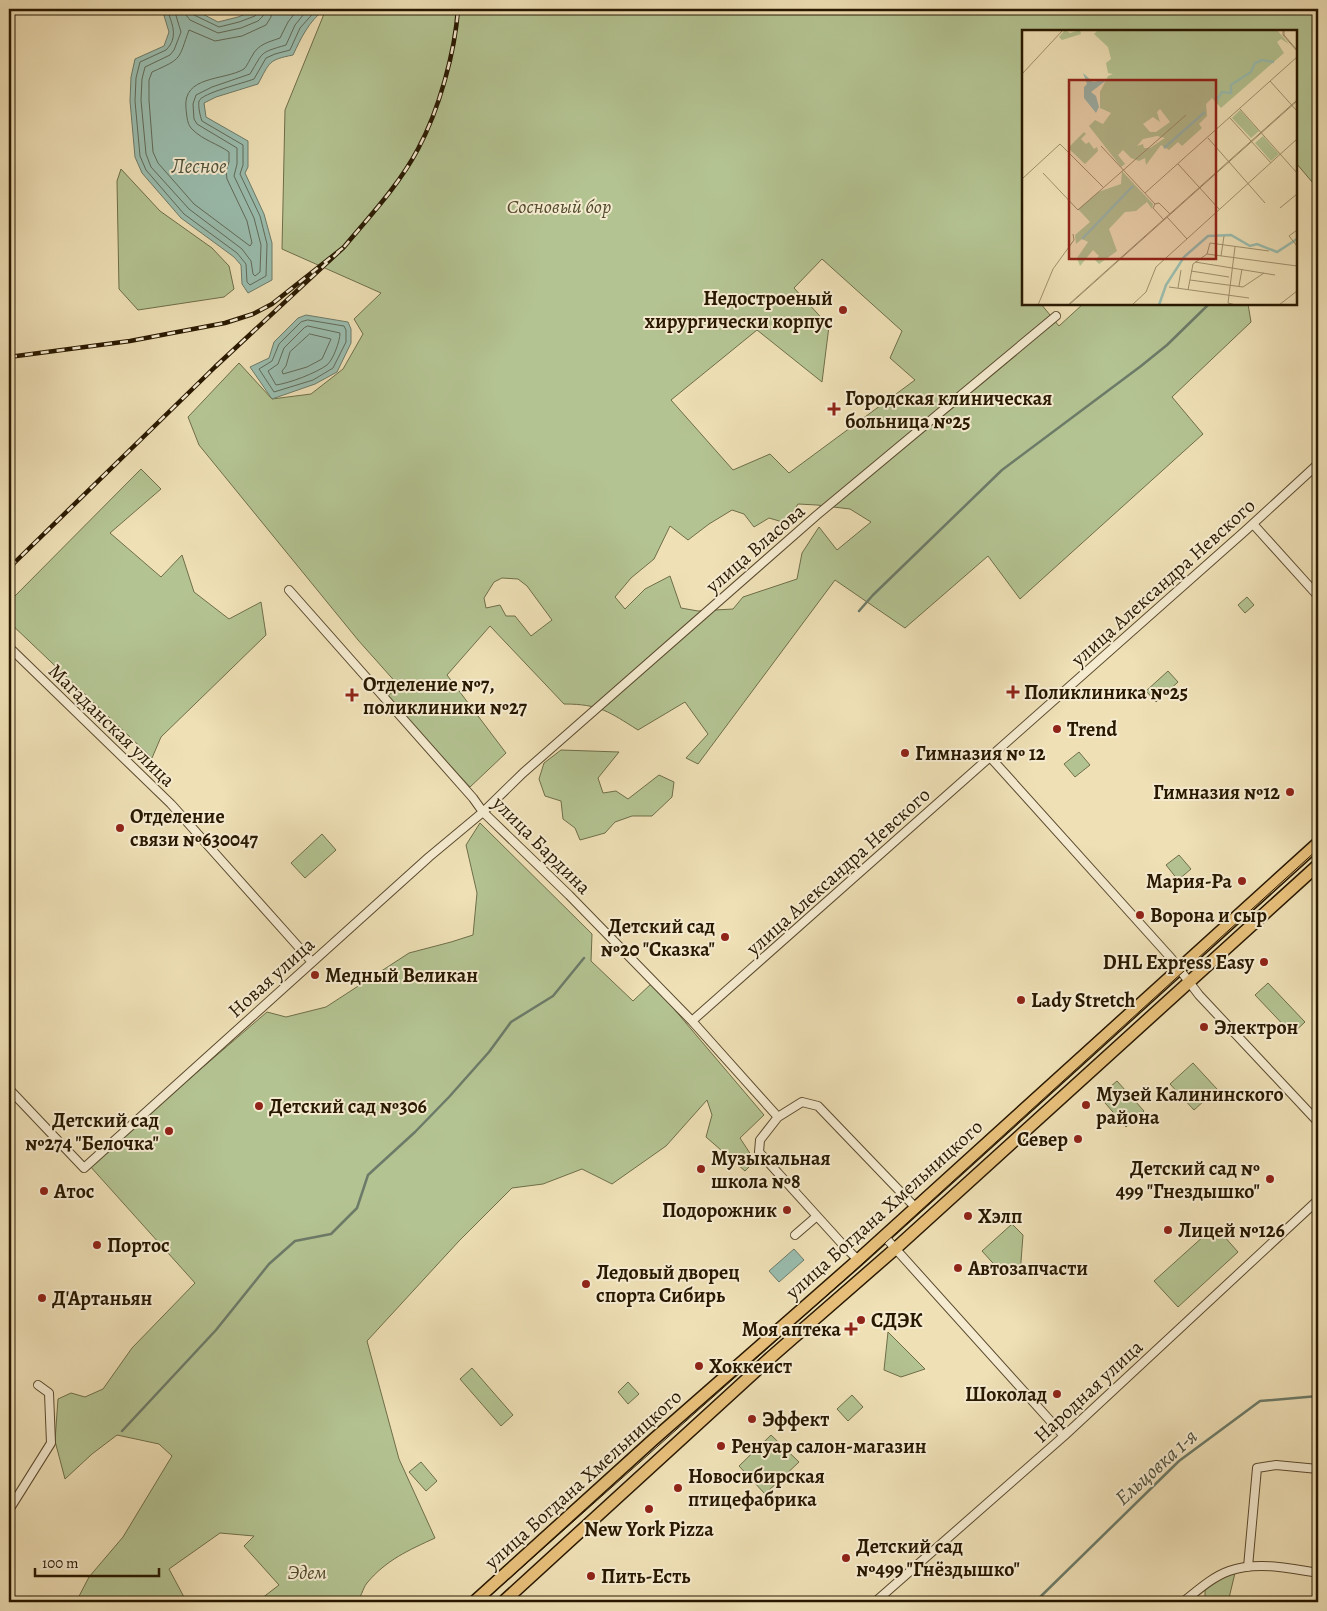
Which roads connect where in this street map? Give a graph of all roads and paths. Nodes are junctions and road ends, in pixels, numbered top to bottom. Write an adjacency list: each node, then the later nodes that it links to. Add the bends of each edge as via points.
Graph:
1 (1056, 316): 8 (street, улица Власова, via 817,515 523,772)
2 (1318, 464): 3 (street, улица Александра Невского)
3 (1253, 524): 5 (street); 7 (street, улица Александра Невского)
4 (289, 590): 8 (street, улица Бардина)
5 (1318, 596)
6 (9, 647): 11 (street, Магаданская улица, via 171,804)
7 (990, 757): 12 (street); 14 (street, улица Александра Невского)
8 (483, 812): 11 (street, Новая улица); 14 (street, улица Бардина)
9 (1318, 842): 12 (highway, улица Богдана Хмельницкого)
10 (1318, 865): 13 (highway, улица Богдана Хмельницкого)
11 (312, 962): 15 (street, Новая улица, via 84,1168)
12 (1179, 968): 13 (street); 19 (highway, улица Богдана Хмельницкого)
13 (1190, 982): 17 (street); 23 (highway, улица Богдана Хмельницкого)
14 (692, 1021): 16 (street, улица Бардина)
15 (9, 1089)
16 (778, 1117): 19 (street, via 802,1102 818,1106); 20 (street, via 760,1140 759,1152)
17 (1318, 1122)
18 (1318, 1200): 26 (street, Народная улица)
19 (914, 1207): 22 (highway, улица Богдана Хмельницкого)
20 (817, 1216): 21 (street); 24 (street)
21 (795, 1235)
22 (884, 1236): 23 (street); 24 (highway, улица Богдана Хмельницкого)
23 (895, 1249): 26 (street); 32 (highway, улица Богдана Хмельницкого)
24 (858, 1260): 31 (highway, улица Богдана Хмельницкого)
25 (38, 1386): 28 (street, via 49,1393 51,1443)
26 (1064, 1436): 33 (street, Народная улица)
27 (1318, 1469): 29 (street, via 1276,1465 1257,1468)
28 (9, 1510)
29 (1248, 1567): 30 (street, via 1284,1567); 34 (street, via 1228,1571)
30 (1318, 1573)
31 (474, 1602)
32 (502, 1602)
33 (875, 1602)
34 (1184, 1602)

